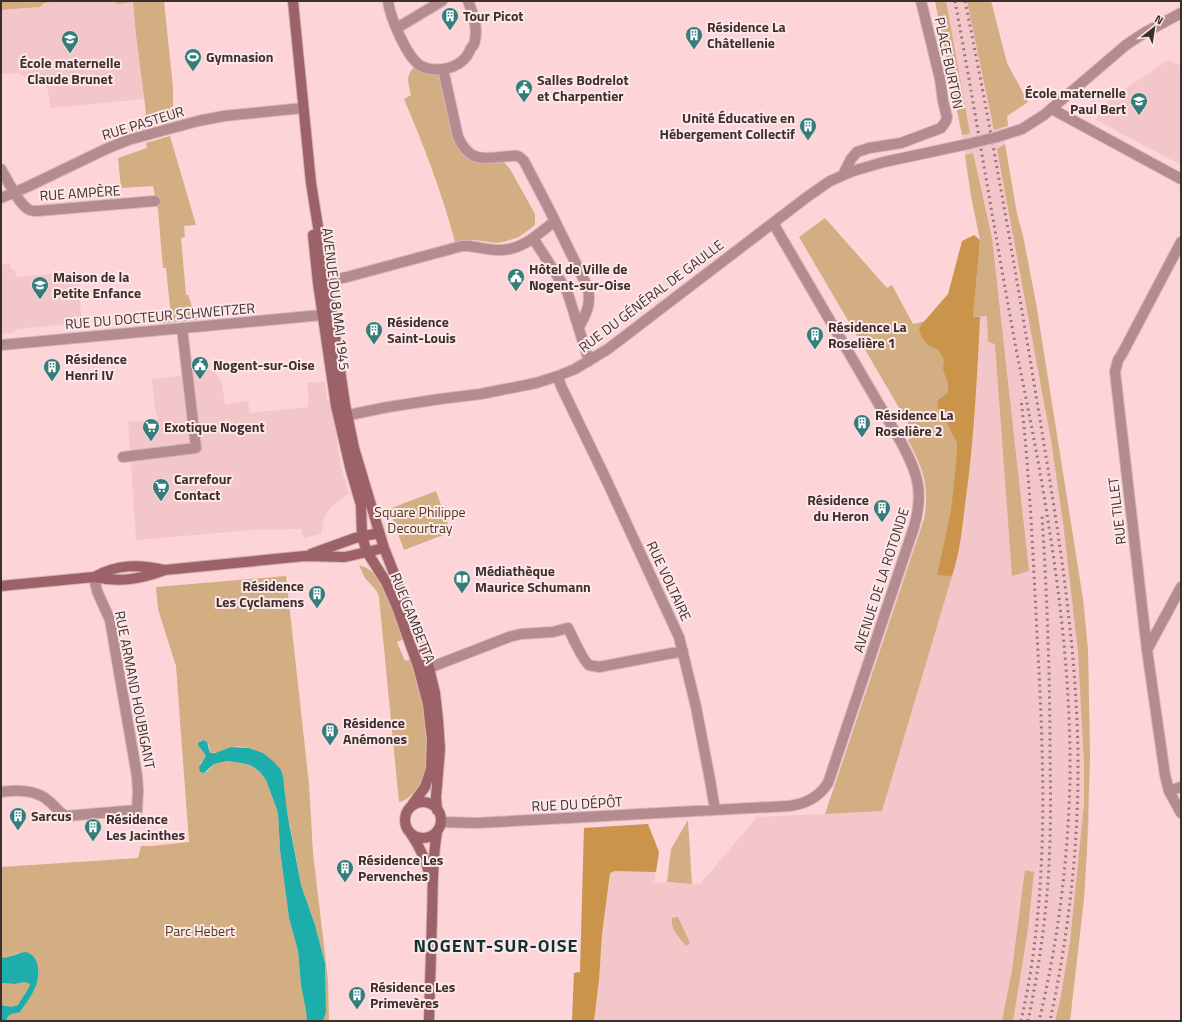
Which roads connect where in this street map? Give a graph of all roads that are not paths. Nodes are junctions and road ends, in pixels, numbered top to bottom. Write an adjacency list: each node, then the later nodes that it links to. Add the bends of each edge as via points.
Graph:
1 (293, 1): 9 (main road, AVENUE DU 8 MAI 1945)
2 (388, 1): 7 (street)
3 (442, 1): 7 (street)
4 (468, 1): 8 (street, via 474,21 475,41 462,61)
5 (921, 1): 12 (street, PLACE BURTON, via 940,79 946,122 941,128 901,143 862,150 854,156)
6 (1181, 13): 10 (street, RUE DU GÉNÉRAL DE GAULLE, via 1126,45)
7 (397, 28): 8 (street, via 414,60 421,66 433,70)
8 (443, 69): 17 (street, via 460,143 476,158 520,157)
9 (303, 108): 14 (street, RUE PASTEUR, via 224,116 128,140); 21 (main road, AVENUE DU 8 MAI 1945)
10 (1052, 109): 12 (street, RUE DU GÉNÉRAL DE GAULLE, bridge, via 1030,125 997,138 884,162); 13 (street)
11 (1, 169): 14 (street, RUE AMPÈRE)
12 (843, 175): 18 (street, RUE DU GÉNÉRAL DE GAULLE, via 822,186)
13 (1181, 179)
14 (15, 192): 15 (street, RUE PASTEUR); 16 (street, RUE AMPÈRE, via 23,205 37,211)
15 (1, 198)
16 (155, 201)
17 (555, 221): 19 (street); 23 (street, via 588,288 589,306)
18 (773, 223): 26 (street, RUE DU GÉNÉRAL DE GAULLE); 46 (street, AVENUE DE LA ROTONDE, via 911,459 918,482 919,509 825,788 816,797 796,805)
19 (533, 238): 21 (street, via 516,248 502,250 456,247); 23 (street, via 567,291)
20 (1181, 242): 38 (street, RUE TILLET, via 1118,360 1115,372)
21 (322, 282): 22 (main road, AVENUE DU 8 MAI 1945); 28 (main road, AVENUE DU 8 MAI 1945)
22 (322, 315): 24 (street, RUE DU DOCTEUR SCHWEITZER); 28 (main road, AVENUE DU 8 MAI 1945)
23 (579, 327): 26 (street)
24 (182, 328): 25 (street, RUE DU DOCTEUR SCHWEITZER); 29 (street, via 196,448)
25 (1, 345)
26 (590, 361): 27 (street, RUE DU GÉNÉRAL DE GAULLE)
27 (558, 376): 28 (street, RUE DU GÉNÉRAL DE GAULLE, via 504,390 388,407); 39 (street, RUE VOLTAIRE, via 676,630)
28 (343, 417): 30 (main road, RUE GAMBETTA); 31 (main road, RUE GAMBETTA, via 350,467 361,505)
29 (123, 457)
30 (379, 533): 31 (main road); 32 (main road, RUE GAMBETTA)
31 (362, 537): 33 (main road, RUE GAMBETTA); 34 (main road)
32 (384, 548): 33 (main road); 40 (main road, RUE GAMBETTA)
33 (367, 552): 34 (main road, via 340,557); 44 (main road, RUE GAMBETTA, via 386,582 397,607 418,666 428,704 432,740 431,769 425,787)
34 (305, 556): 35 (main road, via 165,570 149,576 120,581)
35 (94, 578): 36 (main road); 43 (street, RUE ARMAND HOUBIGANT, via 110,620 137,776 136,810 66,816 35,793)
36 (1, 586)
37 (1181, 587): 38 (street)
38 (1147, 650): 42 (street, RUE TILLET)
39 (683, 651): 40 (street, via 599,667 589,665 568,628 509,637); 46 (street, RUE VOLTAIRE)
40 (429, 668): 45 (main road, RUE GAMBETTA, via 435,693 439,735)
41 (1181, 787): 42 (street)
42 (1169, 791): 47 (street, RUE TILLET)
43 (1, 792)
44 (412, 805): 45 (main road, via 426,802); 49 (main road, via 404,820)
45 (437, 810): 48 (main road, via 440,814)
46 (715, 810): 48 (street, RUE DU DÉPÔT)
47 (1181, 813)
48 (439, 827): 49 (main road, via 432,835 424,838); 50 (main road, via 433,860)
49 (411, 834): 50 (main road, via 427,864)
50 (432, 885): 51 (main road)
51 (429, 1021)

